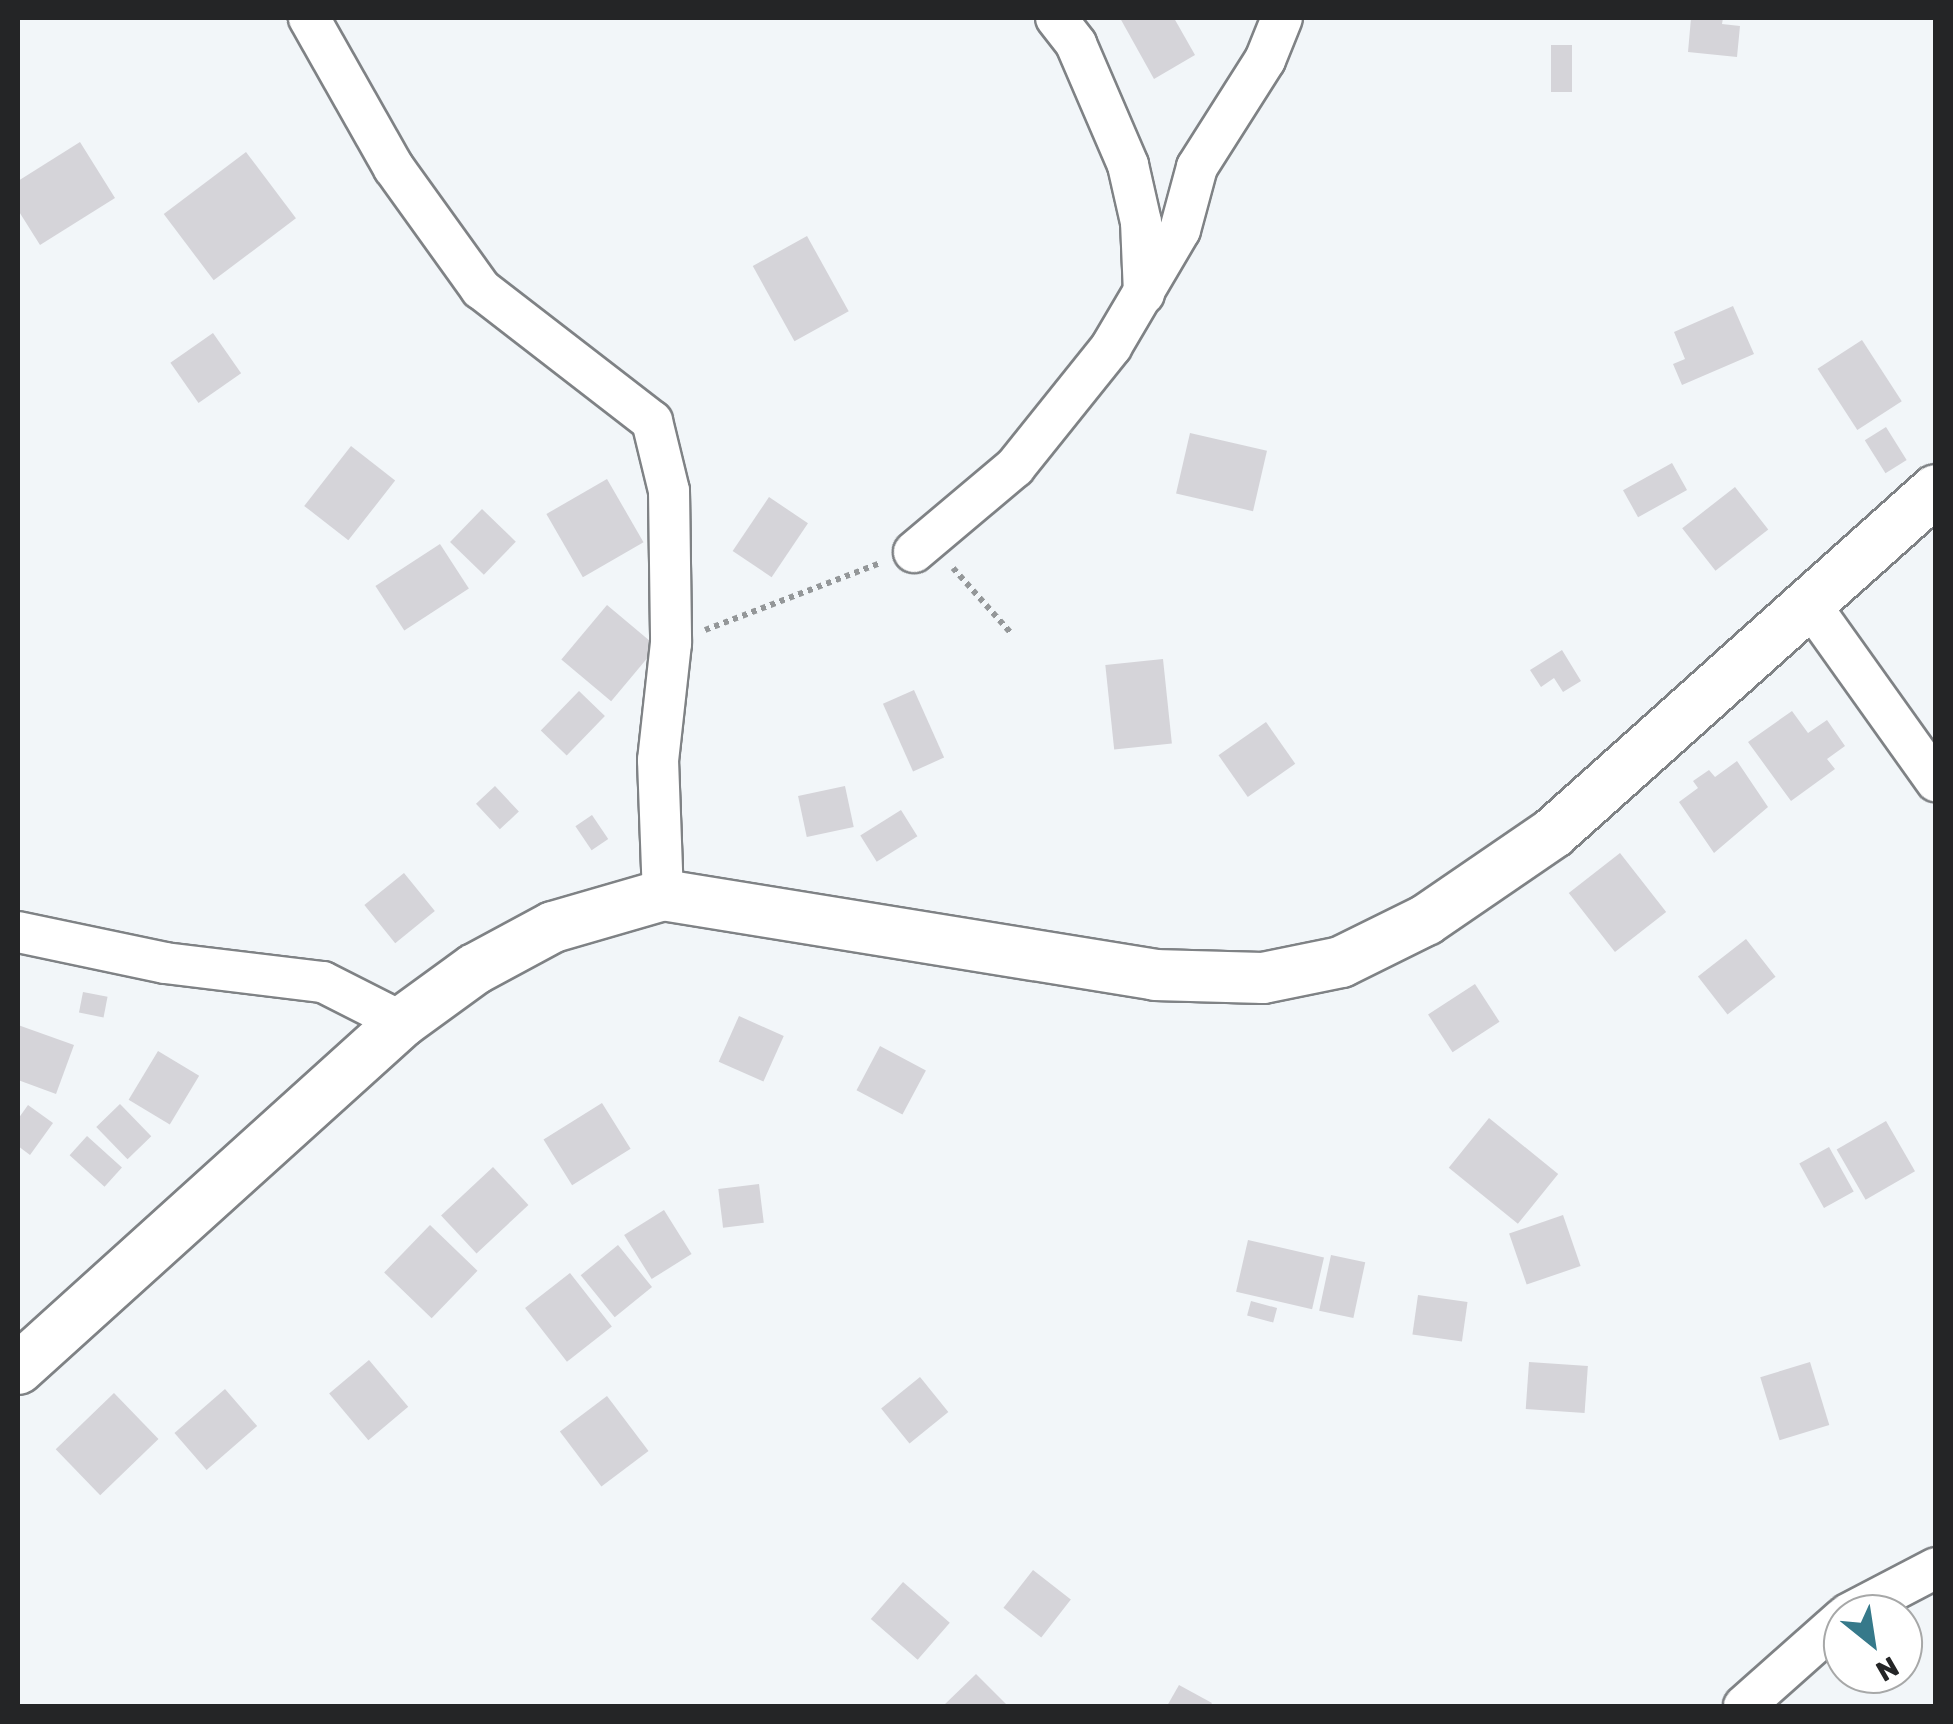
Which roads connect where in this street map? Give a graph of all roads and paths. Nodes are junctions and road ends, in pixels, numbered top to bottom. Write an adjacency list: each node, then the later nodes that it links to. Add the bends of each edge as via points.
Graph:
1 (309, 18): 9 (street, via 394,168 481,289 652,421 670,491)
2 (1056, 18): 4 (street, via 1076,44 1128,165 1141,222)
3 (1282, 18): 4 (street, via 1265,60 1197,168 1180,230)
4 (1144, 294): 6 (street, via 1112,347 1014,467)
5 (1936, 490): 7 (main road)
6 (914, 552): 8 (path, via 962,572); 9 (path)
7 (1809, 604): 10 (street); 11 (main road, via 1553,833 1426,920 1340,962 1263,978 1155,975)
8 (1010, 632)
9 (671, 643): 11 (street, via 658,760)
10 (1936, 781)
11 (663, 895): 13 (main road, via 553,927 475,970)
12 (18, 932): 13 (street, via 166,963 323,982)
13 (402, 1022): 14 (main road)
14 (18, 1369)
15 (1936, 1568): 16 (street)
16 (1887, 1594)
17 (1823, 1636): 18 (street)
18 (1744, 1706)

